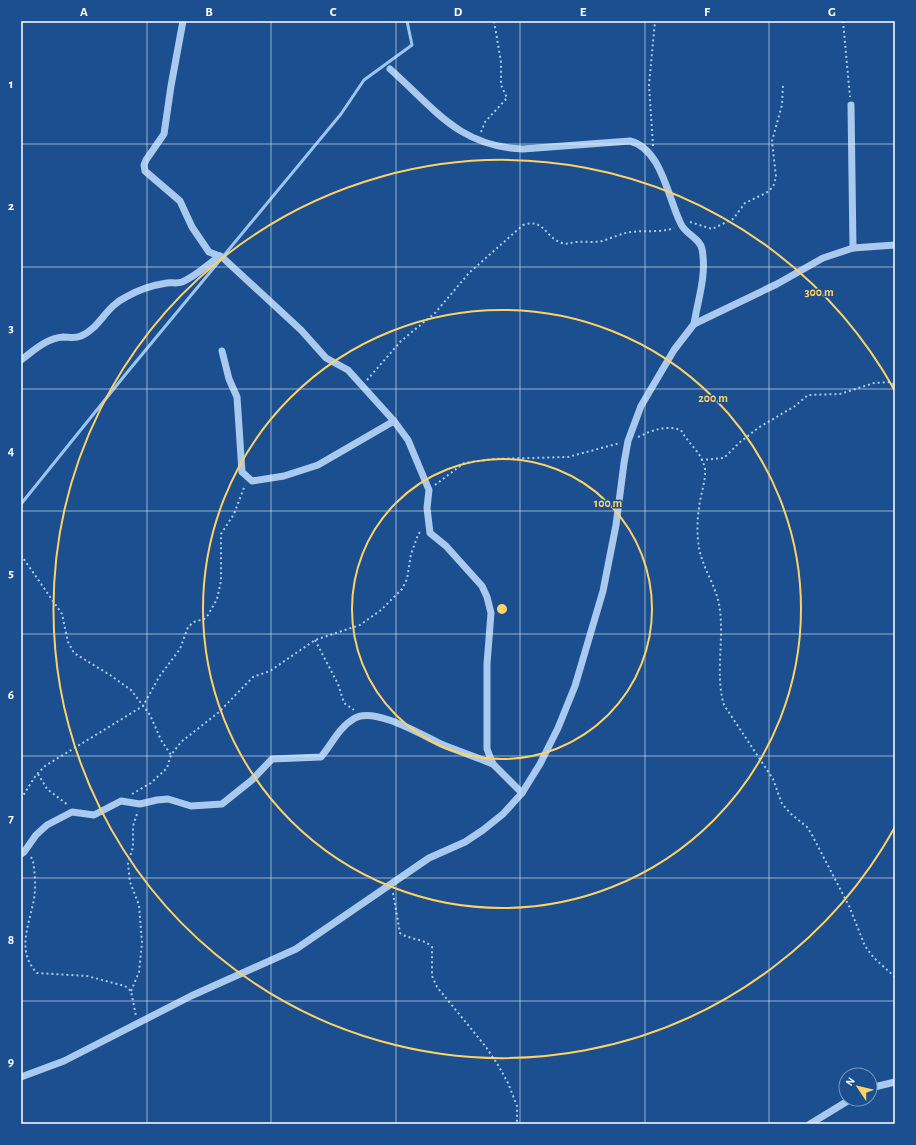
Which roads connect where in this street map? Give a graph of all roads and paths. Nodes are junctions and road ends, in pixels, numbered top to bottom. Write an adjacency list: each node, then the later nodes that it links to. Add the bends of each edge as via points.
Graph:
1 (184, 21): 14 (street, via 164,134 146,160 144,168 180,201 201,243 210,253)
2 (494, 21): 8 (path, via 501,62 501,85 507,98 485,122)
3 (655, 21): 9 (path, via 649,85)
4 (843, 21): 7 (path)
5 (390, 69): 8 (street, via 454,127)
6 (783, 84): 10 (path, via 782,105 772,142 776,177 773,187 766,194 745,203 733,219 712,230)
7 (851, 105): 13 (street)
8 (479, 141): 9 (street, via 523,149 630,141 637,142)
9 (654, 159): 10 (street)
10 (678, 216): 11 (street)
11 (681, 225): 15 (street, via 702,246 704,271); 19 (path, via 664,231 630,232 600,241 567,244 561,243 537,223 523,225 469,273 435,312 401,341)
12 (895, 245): 13 (street)
13 (853, 248): 15 (street, via 823,258 777,284)
14 (220, 256): 17 (street, via 187,280 167,283 126,297 110,307 88,333 72,339 52,339); 19 (street, via 301,330 326,358 348,370)
15 (694, 324): 21 (street, via 674,350 641,406)
16 (222, 351): 23 (street, via 229,379 237,397 242,472)
17 (21, 360)
18 (895, 385): 22 (path, via 890,382 874,383 840,394 808,395 745,438 724,458)
19 (362, 386): 20 (street)
20 (394, 421): 23 (street, via 318,464 284,476 255,482); 24 (street, via 408,440)
21 (628, 441): 22 (path, via 656,429 682,430 685,438 699,453); 24 (path, via 568,457 494,459 464,463); 33 (street, via 616,525 594,622 575,686 558,728)
22 (701, 460): 40 (path, via 705,469 699,508 699,548 718,595 724,705 773,779 782,804 811,833 849,906 865,946)
23 (247, 478): 28 (path, via 234,514 221,534 222,575 217,599 204,619 188,627 180,649 159,676)
24 (429, 490): 25 (street)
25 (428, 522): 27 (path, via 416,540 407,580 394,599 360,625); 31 (street, via 430,533 446,546 482,586 487,597 491,613 486,739 488,755)
26 (21, 555): 28 (path, via 62,614 68,642 74,653 131,690)
27 (315, 640): 29 (path, via 338,684 344,703); 30 (path, via 270,671 253,677 219,712 189,734)
28 (143, 706): 30 (path); 32 (path, via 50,763)
29 (364, 714): 31 (street, via 414,729 440,743); 36 (street, via 355,718 338,733 321,757 272,760 222,804 191,806 168,799)
30 (171, 755): 35 (path, via 167,768)
31 (493, 764): 33 (street)
32 (38, 774): 34 (path); 37 (path, via 47,789)
33 (522, 793): 39 (street, via 504,814 483,830 465,842 430,858)
34 (21, 799)
35 (121, 801): 36 (street); 37 (street, via 94,815)
36 (140, 804): 41 (path, via 133,826 133,847 128,864 130,882 139,904 142,943 139,972)
37 (75, 811): 38 (street, via 66,813 47,825)
38 (23, 853): 41 (path, via 33,861 35,874 34,898 25,945 26,957 32,968 38,973 102,979 125,986)
39 (391, 884): 42 (street, via 296,948 191,996); 47 (path, via 400,933 424,941 432,947 432,976 437,987 498,1065 517,1106)
40 (895, 977)
41 (131, 991): 42 (path)
42 (138, 1025): 43 (street, via 64,1061)
43 (21, 1076)
44 (895, 1082): 45 (street)
45 (878, 1086)
46 (838, 1107): 48 (street)
47 (517, 1124)
48 (810, 1124)

